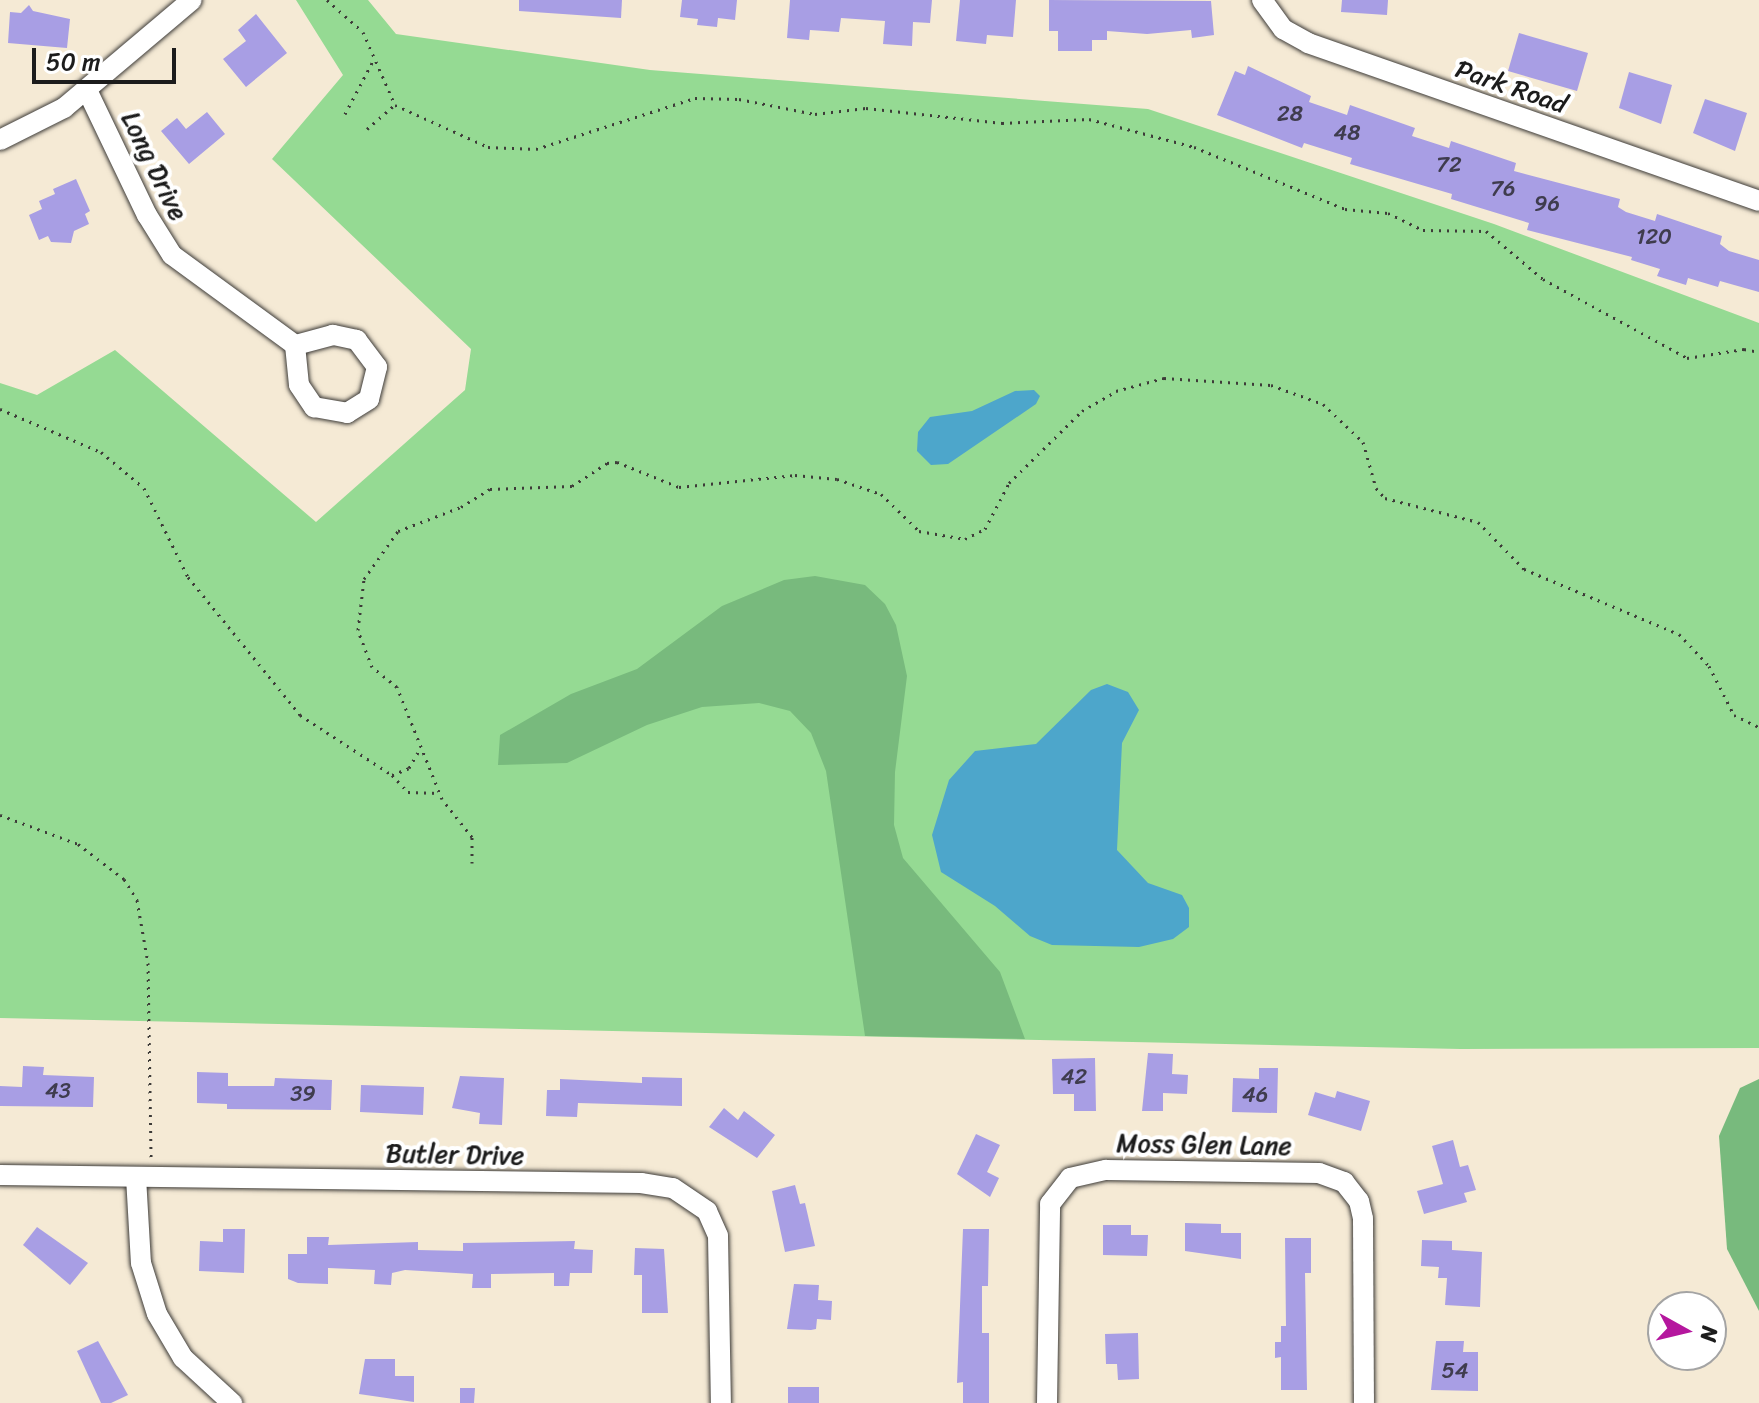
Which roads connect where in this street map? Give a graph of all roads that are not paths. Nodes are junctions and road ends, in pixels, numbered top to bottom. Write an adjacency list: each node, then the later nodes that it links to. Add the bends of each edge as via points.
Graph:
1 (192, 0): 3 (street)
2 (1262, 0): 5 (street, Park Road, via 1283,29 1328,52)
3 (87, 90): 4 (street); 6 (street, Long Drive, via 172,255)
4 (0, 140)
5 (1759, 201)
6 (295, 345): 6 (street, via 299,385 314,407 347,413 369,399 377,367 357,340 333,335)
7 (0, 1175): 8 (street, Butler Drive)
8 (136, 1177): 9 (street, via 141,1263 157,1314 183,1358); 10 (street, Butler Drive, via 641,1183 673,1188 707,1211 718,1236)
9 (232, 1403)
10 (721, 1403)
11 (1047, 1403): 12 (street, Moss Glen Lane, via 1050,1204 1070,1178 1106,1170 1319,1173 1344,1182 1359,1201 1363,1219)
12 (1364, 1403)

